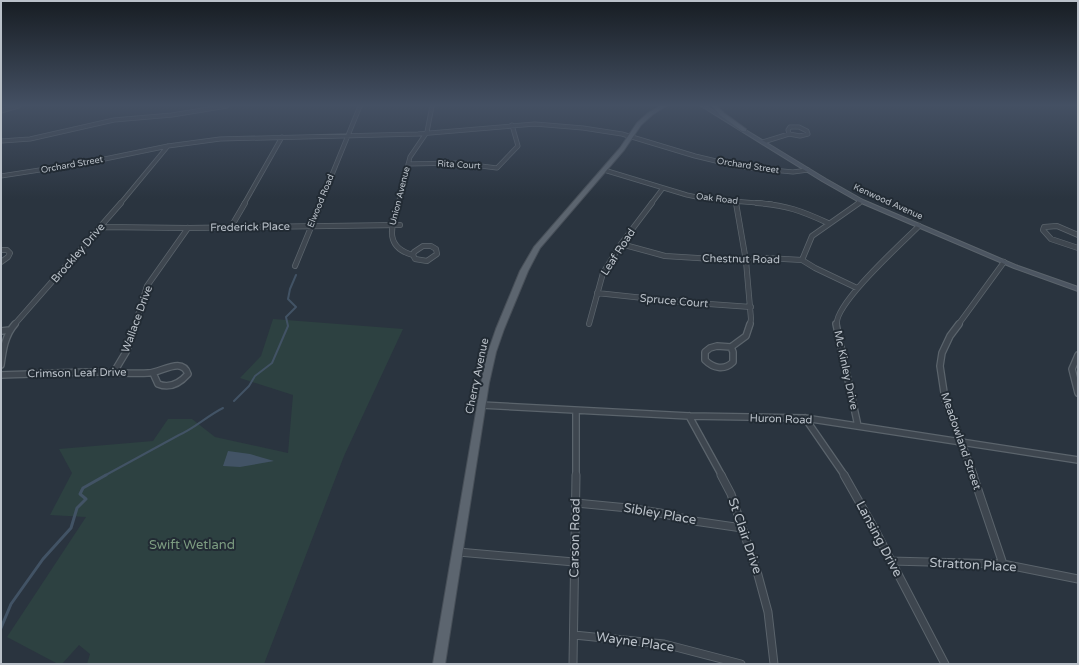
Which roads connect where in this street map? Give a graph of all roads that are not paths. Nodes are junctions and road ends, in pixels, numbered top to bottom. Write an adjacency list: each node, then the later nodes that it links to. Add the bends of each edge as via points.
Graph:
1 (39, 137): 11 (street)
2 (281, 137): 13 (street, Orchard Street, via 220,139)
3 (282, 137): 27 (street)
4 (348, 137): 22 (street, Elwood Road)
5 (423, 137): 14 (street, Union Avenue)
6 (515, 137): 14 (street, Rita Court, via 518,146 495,168 469,163)
7 (630, 137): 15 (main road, Cherry Avenue)
8 (639, 137): 16 (street, Orchard Street, via 725,164 773,171)
9 (755, 137): 12 (main road, Kenwood Avenue)
10 (779, 137): 12 (street)
11 (1, 141)
12 (763, 142): 16 (main road, Kenwood Avenue)
13 (168, 146): 17 (street, Orchard Street, via 85,163); 26 (street, Brockley Drive)
14 (408, 164): 23 (street, Union Avenue)
15 (604, 170): 18 (street, Oak Road); 53 (main road, Cherry Avenue, via 543,239 530,258 492,352)
16 (808, 170): 19 (main road, Kenwood Avenue)
17 (1, 176)
18 (663, 188): 20 (street, Oak Road, via 706,199); 30 (street, Leaf Road)
19 (861, 201): 21 (street); 25 (main road, Kenwood Avenue)
20 (736, 202): 21 (street, Oak Road, via 783,206); 35 (street)
21 (828, 223): 34 (street, via 812,236)
22 (311, 225): 23 (street, Frederick Place); 27 (street, Frederick Place); 38 (street, Elwood Road)
23 (392, 225): 24 (street, Frederick Place); 33 (street, Union Avenue, via 391,234 395,247 404,253)
24 (400, 225)
25 (919, 226): 37 (main road, Kenwood Avenue); 39 (street, Mc Kinley Drive)
26 (100, 227): 28 (street, Frederick Place); 45 (street, Brockley Drive)
27 (231, 227): 28 (street, Frederick Place)
28 (188, 228): 49 (street, Wallace Drive, via 147,286 126,352)
29 (1078, 235): 31 (street, via 1062,227 1047,226 1043,230 1051,239)
30 (621, 244): 35 (street, Chestnut Road, via 650,254); 41 (street, Leaf Road, via 603,273)
31 (1078, 248)
32 (1, 250): 36 (street, via 10,253 8,258)
33 (413, 254): 33 (street, Union Avenue, via 415,259 425,261 436,257 438,252 434,247 427,246 419,248)
34 (802, 260): 35 (street, Chestnut Road, via 766,258); 39 (street, Chestnut Road)
35 (746, 261): 42 (street)
36 (1, 262)
37 (1004, 262): 40 (main road, Kenwood Avenue); 58 (street, Meadowland Street, via 950,336 942,353 940,366 944,395)
38 (295, 266)
39 (857, 288): 57 (street, Mc Kinley Drive, via 841,309 836,322)
40 (1078, 290)
41 (597, 293): 42 (street, Spruce Court); 43 (street, Leaf Road)
42 (751, 307): 46 (street, via 749,331 742,340)
43 (589, 324)
44 (1, 330): 45 (street)
45 (10, 330): 48 (street, Brockley Drive)
46 (731, 347): 46 (street, via 707,349 705,360 714,367 728,367 733,362)
47 (1078, 355): 52 (street, via 1072,369)
48 (1, 365)
49 (114, 372): 50 (street, Crimson Leaf Drive); 51 (street, Crimson Leaf Drive)
50 (153, 373): 50 (street, Crimson Leaf Drive, via 158,384 168,386 180,382 188,374 188,370 178,365)
51 (1, 375)
52 (1078, 393)
53 (481, 404): 54 (street, Huron Road); 62 (main road, Cherry Avenue)
54 (576, 411): 55 (street, Huron Road); 60 (street, Carson Road)
55 (689, 416): 56 (street, Huron Road); 61 (street, St Clair Drive, via 731,494)
56 (805, 418): 57 (street, Huron Road); 63 (street, Lansing Drive, via 847,480)
57 (858, 426): 58 (street, Huron Road)
58 (962, 442): 59 (street, Huron Road); 65 (street, Meadowland Street)
59 (1078, 460)
60 (576, 503): 61 (street, Sibley Place, via 628,508); 64 (street, Carson Road)
61 (742, 528): 71 (street, St Clair Drive, via 768,612)
62 (458, 552): 64 (street); 68 (main road, Cherry Avenue)
63 (891, 561): 65 (street, Stratton Place); 72 (street, Lansing Drive)
64 (574, 562): 67 (street, Carson Road)
65 (1003, 564): 66 (street, Stratton Place)
66 (1078, 579)
67 (574, 635): 69 (street, Carson Road); 70 (street, Wayne Place, via 664,644)
68 (439, 664)
69 (573, 664)
70 (741, 664)
71 (774, 664)
72 (945, 664)

